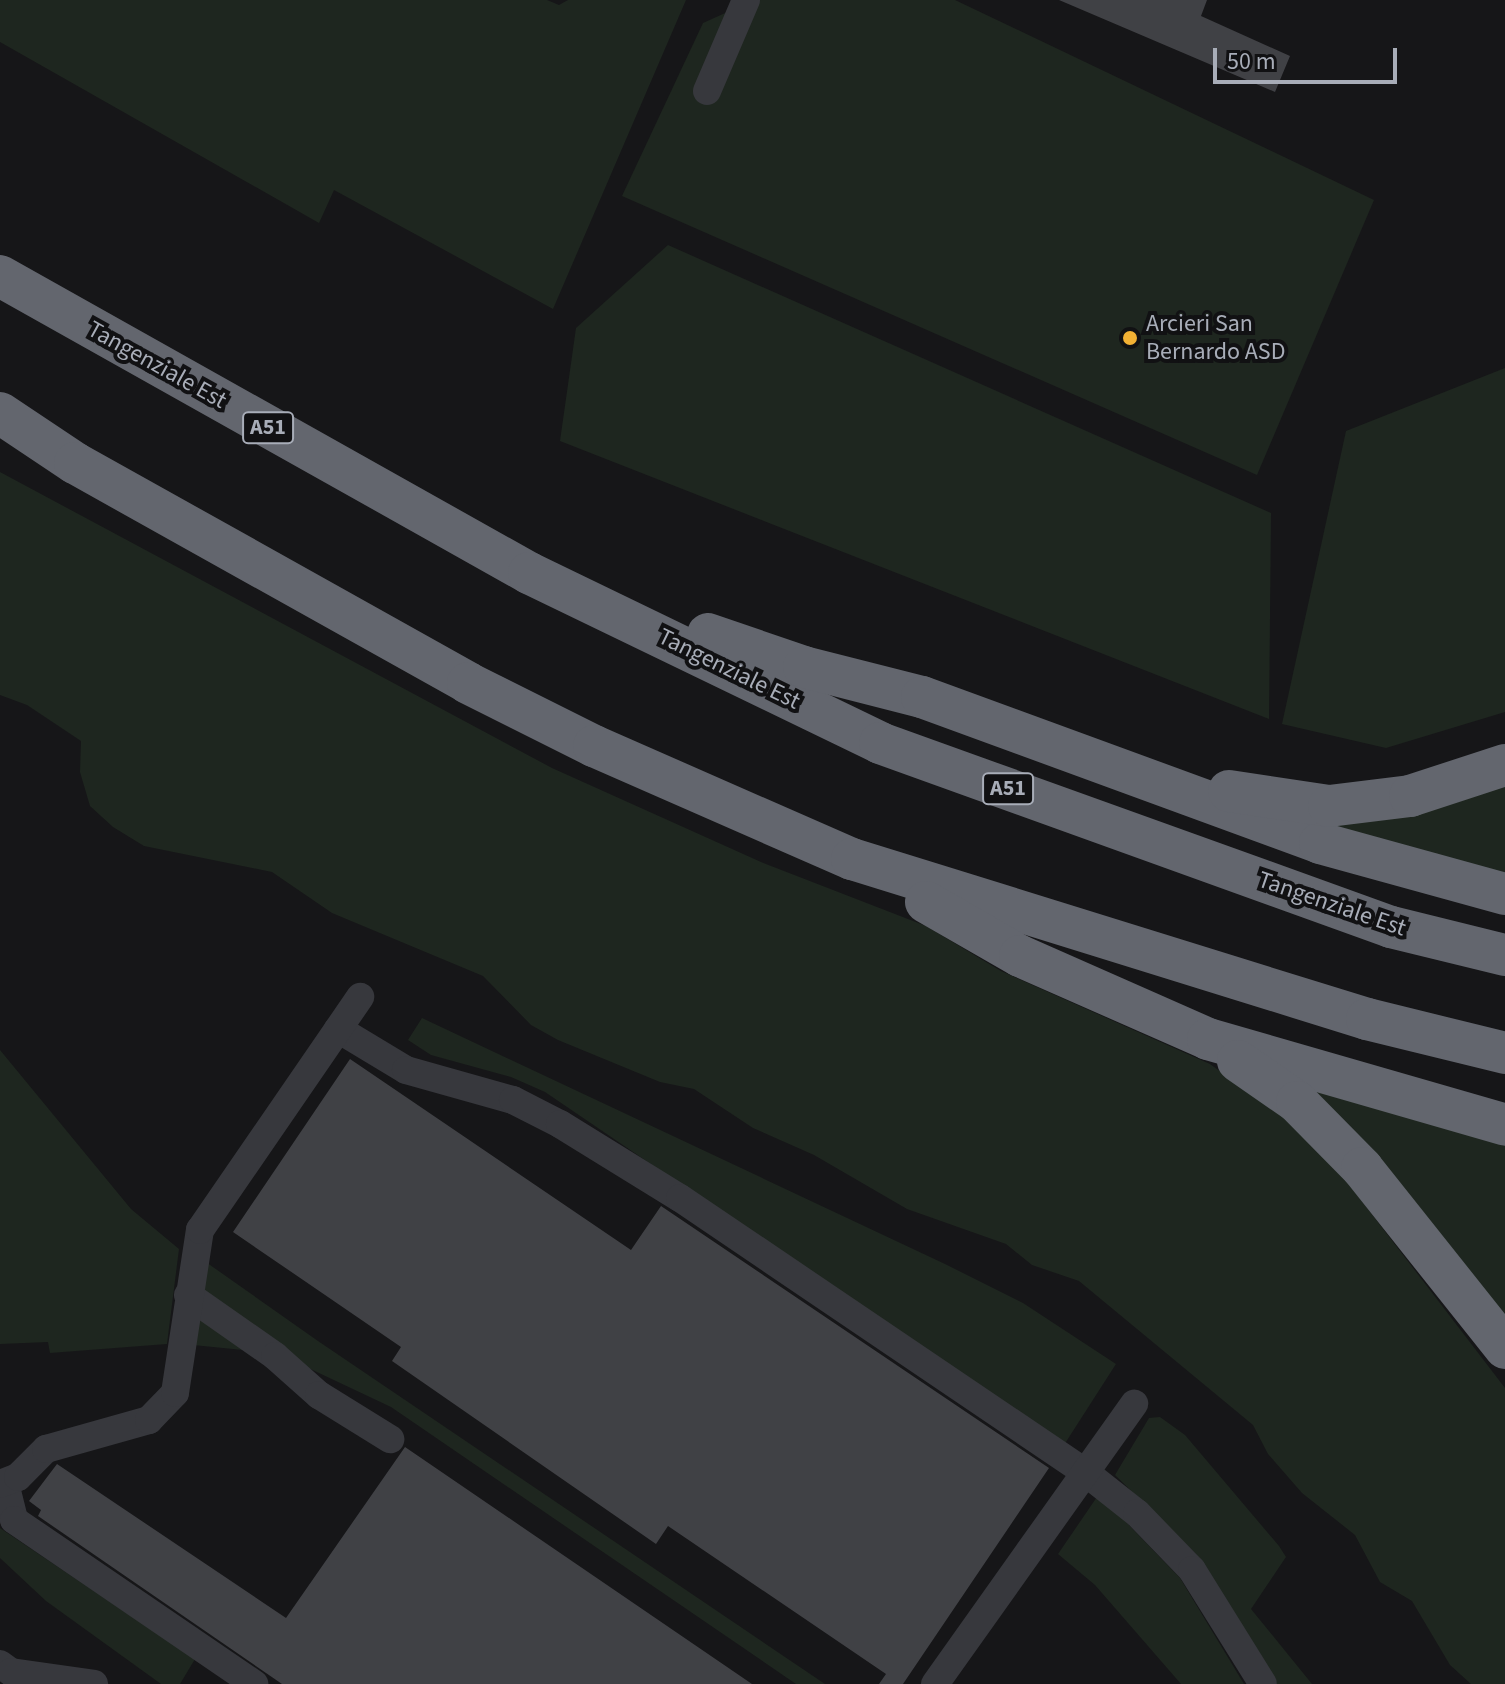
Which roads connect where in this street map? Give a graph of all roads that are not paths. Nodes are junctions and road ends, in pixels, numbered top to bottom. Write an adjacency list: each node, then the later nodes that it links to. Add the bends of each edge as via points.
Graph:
1 (746, 0): 2 (lane)
2 (707, 91)
3 (0, 276): 7 (highway, Tangenziale Est / A51)
4 (0, 413): 6 (highway)
5 (0, 428): 6 (highway)
6 (75, 463): 10 (highway, via 468,683 594,746)
7 (529, 573): 9 (highway, via 804,667 922,697); 12 (highway, Tangenziale Est / A51, via 880,743 1391,927)
8 (1505, 765): 9 (highway, via 1410,796 1329,806)
9 (1117, 773): 11 (highway, via 1320,843)
10 (852, 859): 15 (highway, via 1020,956); 16 (highway, via 1367,1019)
11 (1505, 894)
12 (1505, 955)
13 (360, 997): 14 (lane)
14 (338, 1029): 18 (lane, via 200,1230); 22 (lane, via 406,1070 513,1100 560,1124 680,1198)
15 (1208, 1039): 17 (highway); 19 (highway, via 1297,1102 1362,1168)
16 (1505, 1053)
17 (1505, 1125)
18 (188, 1295): 21 (lane, via 275,1356 319,1395); 23 (lane, via 180,1381 161,1411 129,1428 46,1449)
19 (1505, 1348)
20 (1134, 1404): 22 (lane)
21 (390, 1439)
22 (1085, 1472): 27 (lane); 28 (lane, via 1137,1513 1192,1570)
23 (3, 1483): 26 (lane, via 14,1520)
24 (0, 1664): 25 (lane, via 11,1672)
25 (94, 1684)
26 (254, 1684)
27 (935, 1684)
28 (1263, 1684)

